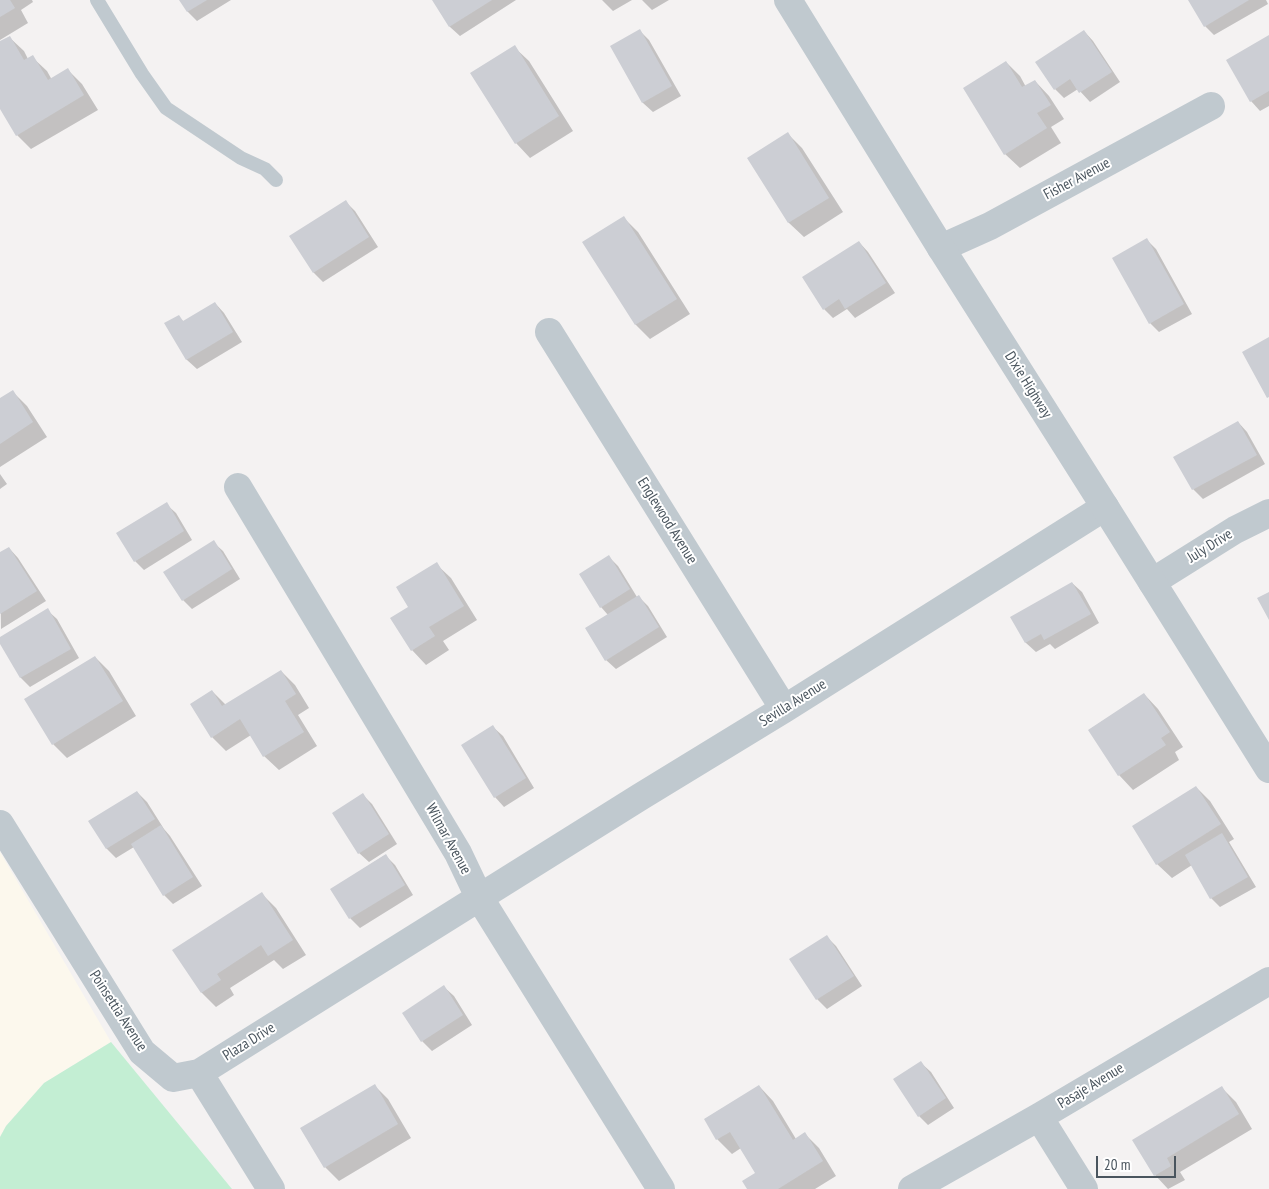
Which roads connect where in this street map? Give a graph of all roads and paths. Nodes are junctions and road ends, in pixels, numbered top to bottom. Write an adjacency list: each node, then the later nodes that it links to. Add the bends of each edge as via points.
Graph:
1 (96, 0): 4 (lane, via 166,108 240,158 265,169)
2 (788, 0): 5 (street, Dixie Highway)
3 (1211, 106): 5 (street, Fisher Avenue, via 990,226)
4 (276, 180)
5 (941, 248): 8 (street, Dixie Highway)
6 (549, 332): 11 (street, Englewood Avenue)
7 (238, 487): 14 (street, Wilmar Avenue, via 458,853)
8 (1105, 507): 10 (street, Dixie Highway); 11 (street, Sevilla Avenue)
9 (1269, 513): 10 (street, July Drive, via 1235,530)
10 (1152, 582): 12 (street, Dixie Highway)
11 (784, 709): 14 (street, Sevilla Avenue)
12 (1269, 769)
13 (0, 824): 16 (street, Poinsettia Avenue, via 142,1052 173,1078)
14 (479, 897): 16 (street, Plaza Drive); 19 (street, Wilmar Avenue)
15 (1269, 981): 17 (street, Pasaje Avenue)
16 (199, 1073): 18 (street)
17 (1039, 1117): 20 (street, Pasaje Avenue); 21 (street)
18 (271, 1189)
19 (661, 1189)
20 (912, 1189)
21 (1084, 1189)

